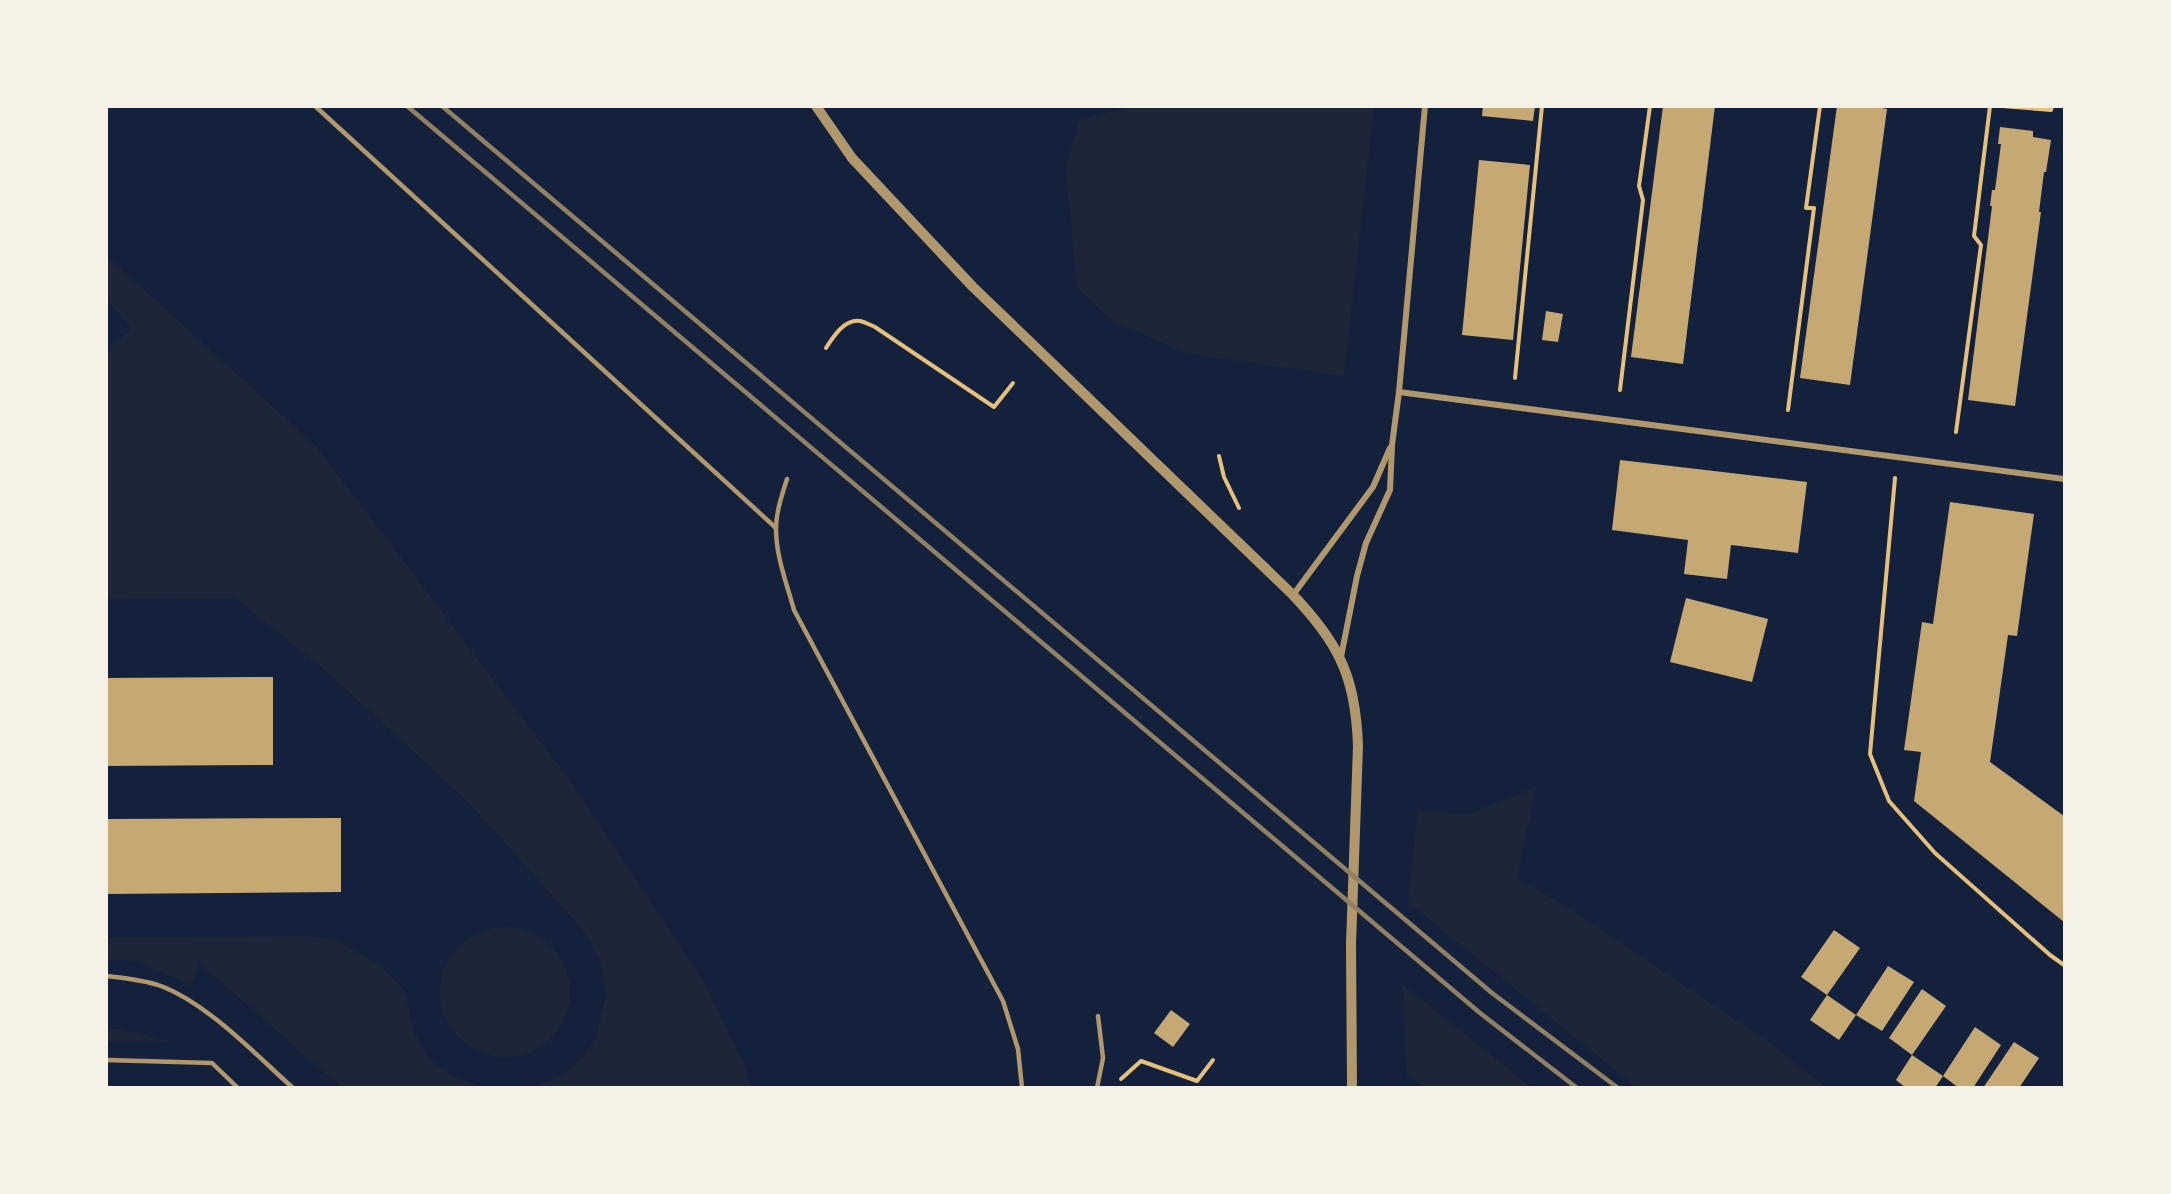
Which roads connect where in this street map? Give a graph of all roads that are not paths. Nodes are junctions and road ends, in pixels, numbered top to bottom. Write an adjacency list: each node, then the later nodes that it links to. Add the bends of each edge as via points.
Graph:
1 (315, 106): 8 (lane)
2 (816, 106): 9 (street, via 852,158 973,287)
3 (1425, 106): 4 (street)
4 (1399, 392): 5 (street); 7 (street)
5 (1392, 445): 9 (street, via 1373,487); 10 (street, via 1390,490 1366,543)
6 (787, 479): 8 (lane)
7 (2064, 479)
8 (776, 528): 16 (lane, via 778,556 794,610 1003,1001 1018,1049)
9 (1293, 595): 10 (street, via 1315,619)
10 (1341, 659): 18 (street, via 1354,703 1358,746 1351,944)
11 (106, 976): 15 (lane, via 161,986 194,1004)
12 (1098, 1016): 17 (lane, via 1103,1058)
13 (106, 1060): 14 (lane, via 212,1063)
14 (238, 1088)
15 (293, 1088)
16 (1022, 1088)
17 (1097, 1088)
18 (1352, 1088)

